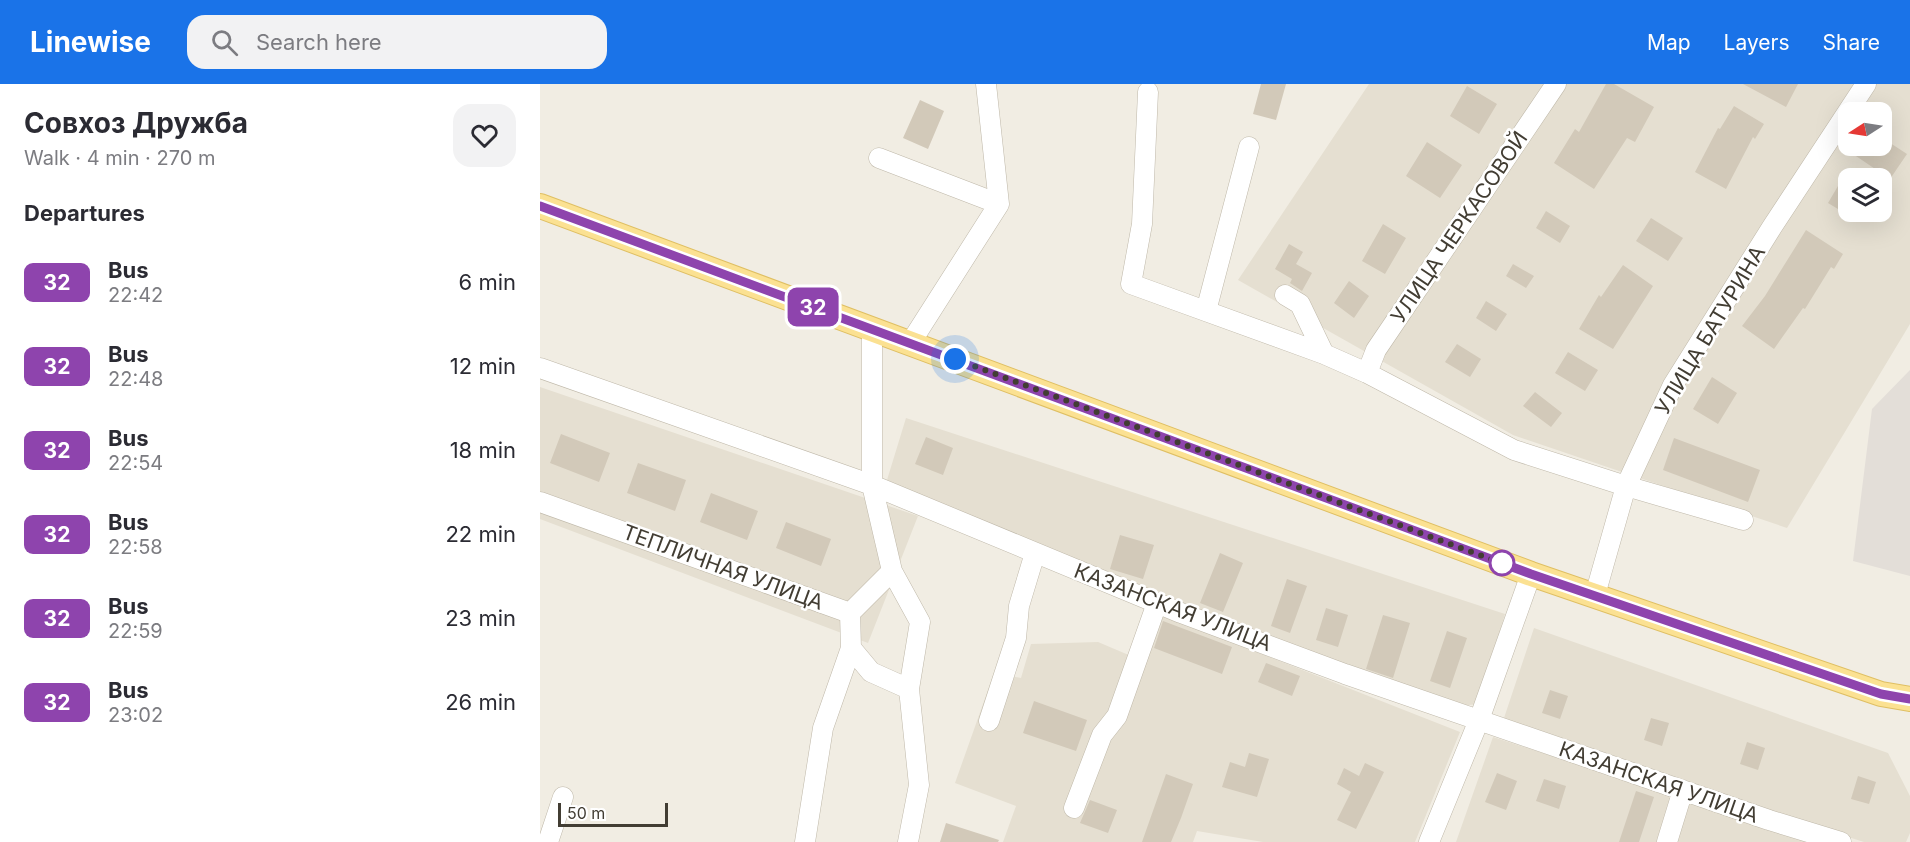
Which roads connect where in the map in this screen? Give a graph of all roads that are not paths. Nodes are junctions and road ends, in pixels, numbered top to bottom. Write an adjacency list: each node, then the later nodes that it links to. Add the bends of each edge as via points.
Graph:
1 (986, 84): 7 (street)
2 (1556, 84): 15 (street, УЛИЦА ЧЕРКАСОВОЙ, via 1376,350)
3 (1866, 84): 17 (street, УЛИЦА БАТУРИНА, via 1672,386)
4 (1148, 92): 10 (street, via 1142,224 1131,284)
5 (1249, 147): 10 (street)
6 (879, 159): 7 (street)
7 (999, 204): 12 (street)
8 (540, 206): 11 (main road)
9 (1286, 295): 13 (street, via 1300,304)
10 (1206, 311): 13 (street)
11 (872, 328): 12 (main road); 16 (street)
12 (910, 342): 22 (main road)
13 (1324, 354): 15 (street)
14 (540, 368): 16 (street, КАЗАНСКАЯ УЛИЦА)
15 (1367, 373): 17 (street, via 1514,450)
16 (872, 485): 20 (street, КАЗАНСКАЯ УЛИЦА); 21 (street)
17 (1626, 486): 19 (street); 23 (street, УЛИЦА БАТУРИНА)
18 (540, 502): 25 (street, ТЕПЛИЧНАЯ УЛИЦА)
19 (1743, 520)
20 (1035, 553): 24 (street, КАЗАНСКАЯ УЛИЦА); 30 (street, via 1019,606 1016,638)
21 (892, 571): 25 (street, ТЕПЛИЧНАЯ УЛИЦА); 27 (street, via 920,622)
22 (1531, 574): 23 (main road); 29 (street)
23 (1595, 595): 28 (main road, via 1881,694)
24 (1157, 603): 29 (street, КАЗАНСКАЯ УЛИЦА); 33 (street, via 1117,716 1102,735)
25 (850, 613): 26 (street)
26 (851, 648): 27 (street, via 871,672); 35 (street, via 823,728)
27 (909, 689): 36 (street, via 919,786)
28 (1910, 699)
29 (1479, 720): 31 (street, КАЗАНСКАЯ УЛИЦА); 37 (street)
30 (989, 721)
31 (1683, 790): 38 (street); 39 (street, КАЗАНСКАЯ УЛИЦА)
32 (563, 797): 34 (street)
33 (1074, 808)
34 (548, 842)
35 (804, 842)
36 (908, 842)
37 (1429, 842)
38 (1667, 842)
39 (1841, 842)

